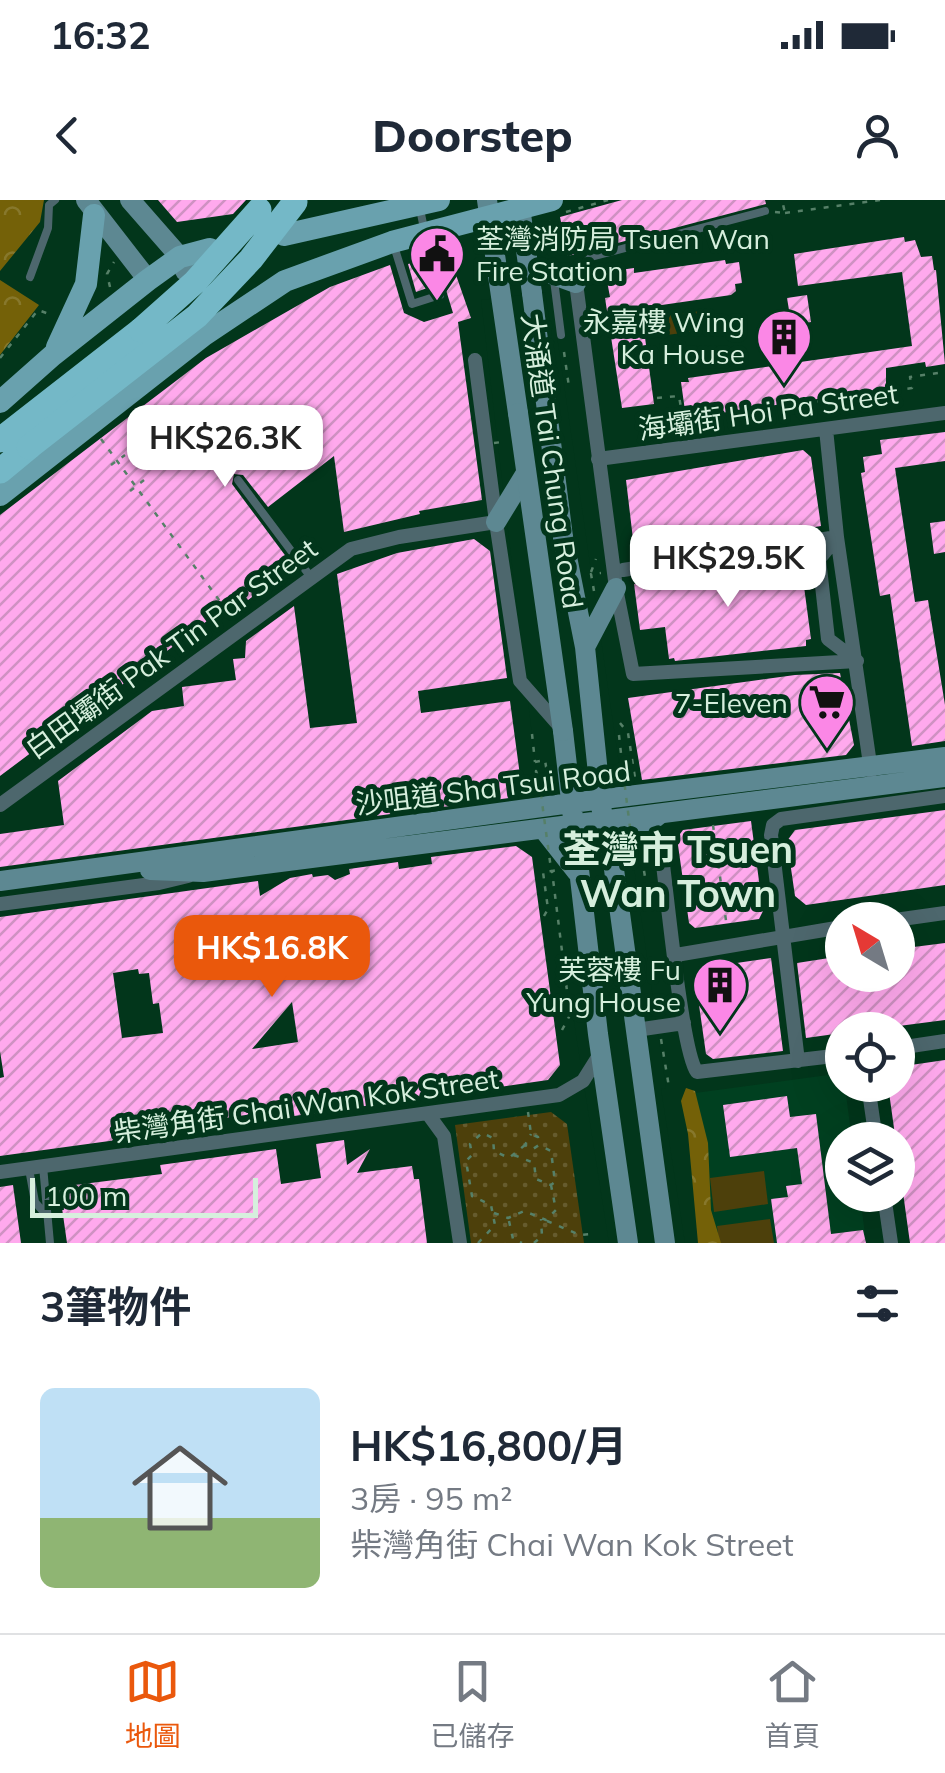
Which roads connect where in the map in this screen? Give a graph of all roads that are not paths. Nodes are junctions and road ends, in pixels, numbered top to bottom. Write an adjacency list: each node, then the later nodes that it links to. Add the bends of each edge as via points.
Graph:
1 (56, 200): 19 (lane, via 49,205)
2 (130, 200): 17 (main road)
3 (295, 202): 31 (highway, bridge, via 197,316)
4 (429, 202): 11 (lane); 12 (main road)
5 (520, 204): 7 (main road); 9 (main road); 16 (main road, 大涌道 Tai Chung Road)
6 (90, 207): 20 (main road); 26 (main road, via 86,284)
7 (488, 208): 11 (main road); 34 (main road, 大涌道 Tai Chung Road, bridge)
8 (259, 210): 31 (highway, bridge, via 177,300)
9 (554, 210)
10 (765, 211): 22 (lane, via 591,257)
11 (424, 234): 13 (main road); 15 (lane)
12 (284, 235)
13 (392, 242): 21 (main road); 23 (lane, via 412,304 440,295)
14 (210, 249): 17 (main road)
15 (430, 258)
16 (528, 266): 18 (main road); 41 (main road, 大涌道 Tai Chung Road, bridge)
17 (179, 270): 20 (main road)
18 (555, 271): 22 (main road); 25 (lane)
19 (30, 277)
20 (148, 280): 26 (main road)
21 (285, 281): 24 (main road); 36 (main road, via 178,351)
22 (576, 283): 32 (street)
23 (437, 285)
24 (240, 286)
25 (561, 335)
26 (53, 355): 28 (main road)
27 (476, 360): 37 (street)
28 (0, 402)
29 (945, 413): 30 (street, 海壩街 Hoi Pa Street)
30 (826, 428): 32 (street, 海壩街 Hoi Pa Street); 38 (street)
31 (14, 439): 33 (highway)
32 (598, 459): 40 (street)
33 (0, 471)
34 (526, 473): 37 (main road); 43 (main road, 大涌道 Tai Chung Road, bridge)
35 (238, 480): 39 (lane)
36 (0, 495)
37 (501, 514): 39 (street, 白田壩街 Pak Tin Par Street, via 350,548); 43 (street, via 520,681)
38 (837, 537): 40 (street); 42 (street); 42 (street, via 819,559 828,638)
39 (310, 576): 50 (street, 白田壩街 Pak Tin Par Street)
40 (614, 577): 41 (main road); 42 (street, via 633,674)
41 (585, 647): 49 (main road, 大涌道 Tai Chung Road)
42 (856, 661): 45 (street)
43 (563, 731): 47 (main road, 大涌道 Tai Chung Road)
44 (945, 756): 45 (main road, 沙咀道 Sha Tsui Road)
45 (872, 777): 46 (main road, 沙咀道 Sha Tsui Road); 51 (main road, 沙咀道 Sha Tsui Road); 51 (main road, 沙咀道 Sha Tsui Road)
46 (945, 777)
47 (570, 793): 49 (main road, 沙咀道 Sha Tsui Road); 53 (main road, 大涌道 Tai Chung Road); 57 (main road, 沙咀道 Sha Tsui Road, via 541,808)
48 (945, 796): 67 (street, via 781,818 771,835)
49 (603, 800): 51 (main road, 沙咀道 Sha Tsui Road); 52 (main road, 大涌道 Tai Chung Road)
50 (0, 805)
51 (643, 814): 52 (main road, 沙咀道 Sha Tsui Road); 56 (main road, bridge)
52 (603, 822): 53 (main road, 沙咀道 Sha Tsui Road); 56 (main road, 大涌道 Tai Chung Road)
53 (574, 826): 54 (main road, 沙咀道 Sha Tsui Road); 59 (main road, 大涌道 Tai Chung Road)
54 (544, 830): 58 (main road, 沙咀道 Sha Tsui Road); 59 (main road, bridge)
55 (656, 859): 68 (street)
56 (624, 860): 70 (main road, 大涌道 Tai Chung Road)
57 (156, 864): 58 (main road, 沙咀道 Sha Tsui Road); 60 (main road, 沙咀道 Sha Tsui Road)
58 (204, 872): 63 (street, 沙咀道 Sha Tsui Road)
59 (577, 872): 73 (main road, 大涌道 Tai Chung Road)
60 (48, 879): 61 (main road); 62 (main road)
61 (0, 882)
62 (0, 891)
63 (0, 904)
64 (945, 913): 65 (street)
65 (915, 917)
66 (825, 930): 67 (street)
67 (782, 936): 68 (street); 75 (street)
68 (676, 955): 69 (street)
69 (684, 1023): 70 (street); 75 (street, via 698,1072)
70 (636, 1030): 84 (main road, 大涌道 Tai Chung Road)
71 (945, 1041): 72 (street)
72 (915, 1045)
73 (600, 1054): 76 (street, 柴灣角街 Chai Wan Kok Street, via 583,1081 558,1095); 83 (main road, 大涌道 Tai Chung Road)
74 (825, 1057): 75 (street)
75 (798, 1061)
76 (428, 1114): 77 (street, 柴灣角街 Chai Wan Kok Street); 82 (street, via 444,1136)
77 (36, 1167): 78 (street, 柴灣角街 Chai Wan Kok Street); 80 (lane); 80 (lane, via 35,1202)
78 (0, 1172)
79 (886, 1212): 85 (street)
80 (46, 1215): 81 (lane)
81 (50, 1243)
82 (460, 1243)
83 (628, 1243)
84 (665, 1243)
85 (891, 1243)

